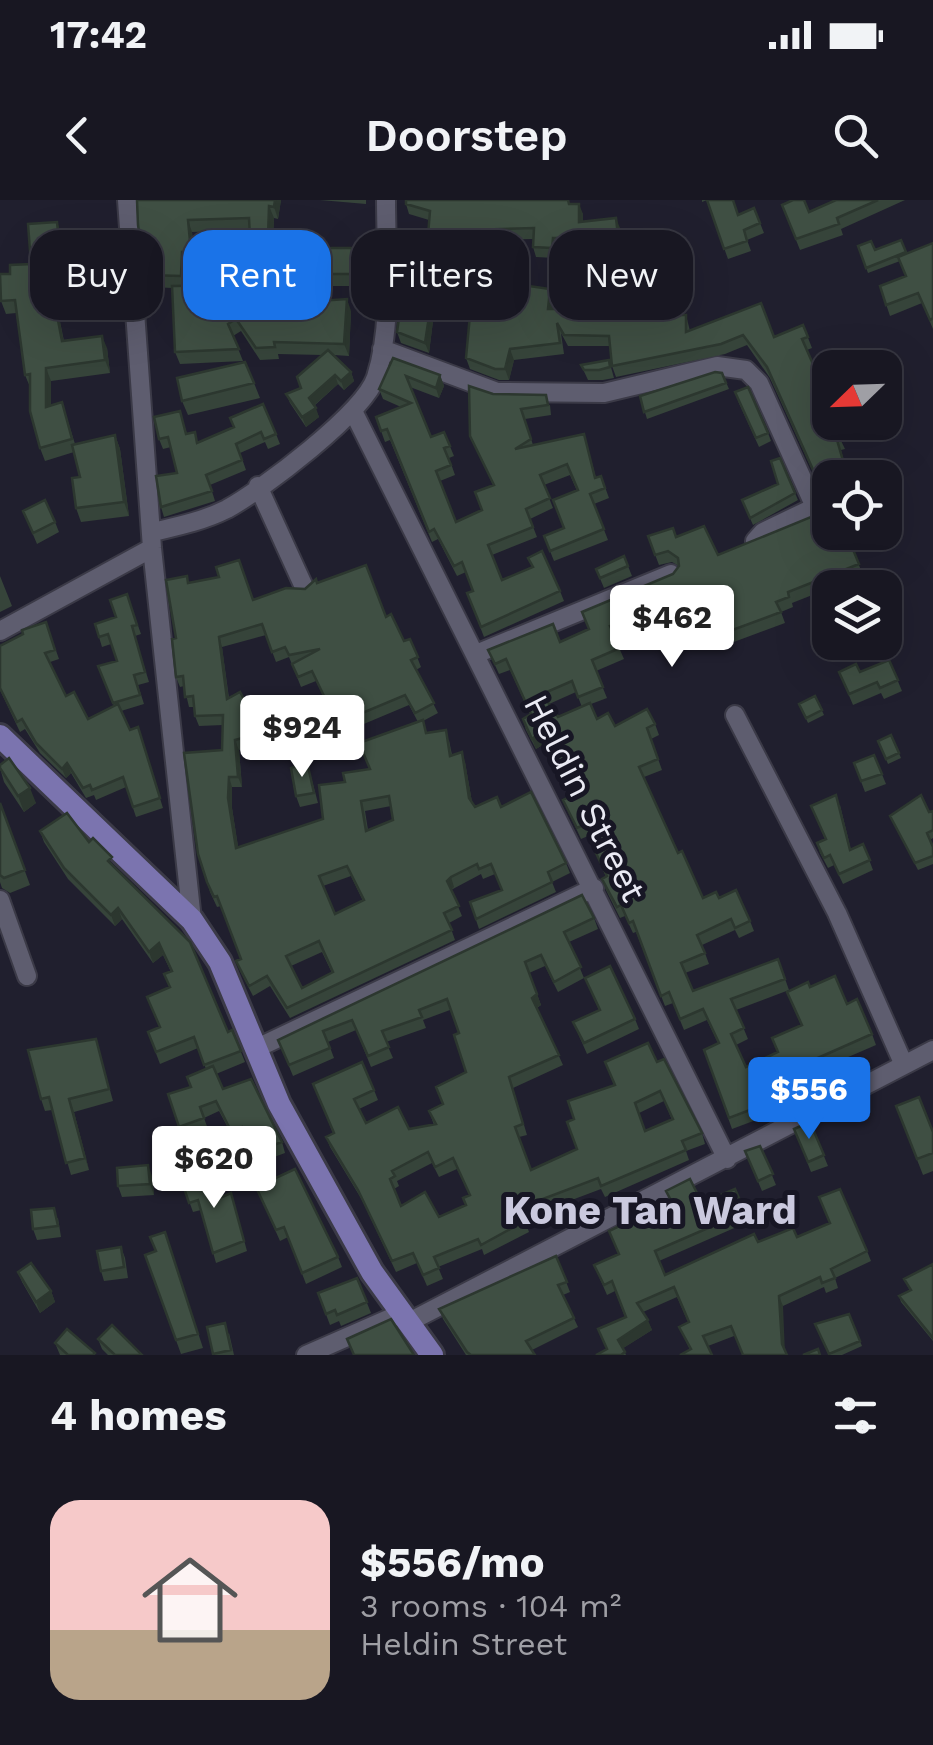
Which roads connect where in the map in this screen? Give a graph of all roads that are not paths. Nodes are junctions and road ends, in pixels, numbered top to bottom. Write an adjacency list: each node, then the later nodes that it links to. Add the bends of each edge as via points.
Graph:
1 (126, 200): 6 (street)
2 (386, 200): 3 (street)
3 (382, 350): 4 (street, via 374,382); 7 (street, via 497,392 604,393 717,366 746,370 815,507)
4 (354, 413): 5 (street); 11 (street, Heldin Street)
5 (258, 486): 6 (street, via 229,508); 9 (street)
6 (153, 540): 10 (street); 16 (street)
7 (755, 540)
8 (671, 574): 11 (street)
9 (304, 587)
10 (0, 631)
11 (476, 654): 14 (street, Heldin Street)
12 (735, 714): 20 (street, via 837,913)
13 (0, 736): 16 (main road)
14 (594, 888): 18 (street); 21 (street, Heldin Street)
15 (0, 900): 17 (street)
16 (192, 920): 18 (main road, via 220,962)
17 (27, 976)
18 (257, 1048): 22 (main road, via 288,1120 372,1272)
19 (933, 1050): 20 (street)
20 (904, 1065): 21 (street)
21 (726, 1159): 22 (street)
22 (405, 1318): 23 (street); 24 (main road)
23 (306, 1355)
24 (432, 1355)

